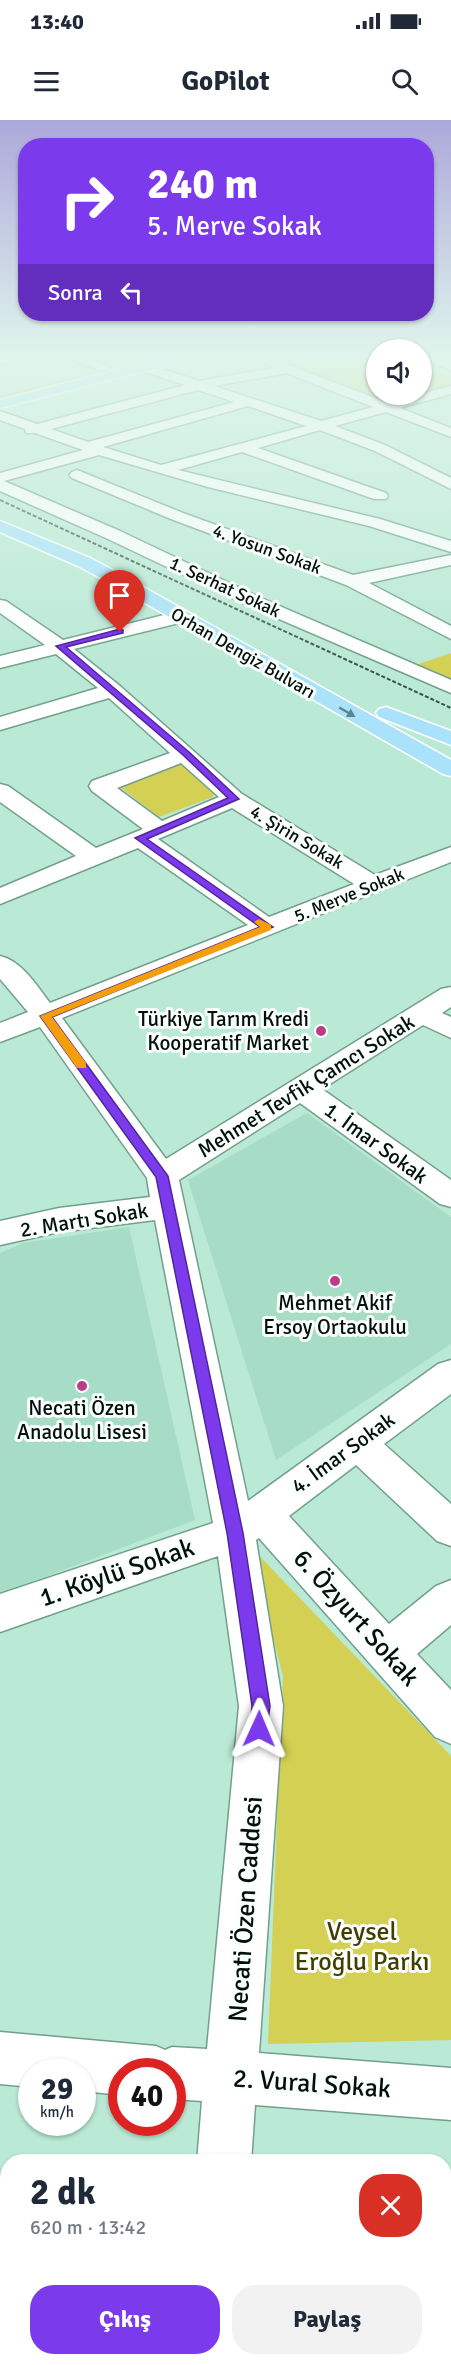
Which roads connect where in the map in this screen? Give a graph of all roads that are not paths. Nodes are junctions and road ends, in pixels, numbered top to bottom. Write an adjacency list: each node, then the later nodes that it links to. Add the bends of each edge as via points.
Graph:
1 (64, 458): 9 (street)
2 (118, 458): 6 (street)
3 (203, 458): 7 (street)
4 (272, 458): 18 (street)
5 (401, 458): 10 (street)
6 (128, 461): 7 (street); 8 (street)
7 (158, 470): 16 (street)
8 (77, 476): 11 (street); 23 (street, 4. Yosun Sokak)
9 (0, 478)
10 (447, 479): 12 (street)
11 (57, 481)
12 (418, 484)
13 (0, 485): 17 (street, 1. Serhat Sokak)
14 (38, 487): 17 (street)
15 (399, 490): 18 (street)
16 (246, 492): 19 (street); 22 (street)
17 (18, 493): 27 (street, 1. Serhat Sokak)
18 (380, 496): 22 (street)
19 (217, 502)
20 (197, 509): 23 (street)
21 (0, 512): 39 (main road, Orhan Dengiz Bulvarı, via 98,555 366,705)
22 (337, 512): 28 (street)
23 (177, 516): 24 (street); 30 (street, 4. Yosun Sokak)
24 (156, 522)
25 (0, 526): 32 (main road, Orhan Dengiz Bulvarı, via 84,562)
26 (135, 529): 27 (street)
27 (114, 535): 36 (street, 1. Serhat Sokak, via 257,603)
28 (451, 547)
29 (451, 560): 30 (street)
30 (352, 581): 33 (street, 4. Yosun Sokak)
31 (0, 605): 34 (street, 4. Şirin Sokak)
32 (180, 617): 34 (street); 41 (main road, Orhan Dengiz Bulvarı, one-way to 41)
33 (451, 633)
34 (60, 646): 35 (street); 37 (street, 4. Şirin Sokak)
35 (0, 662)
36 (451, 687)
37 (113, 690): 38 (street); 40 (street, 4. Şirin Sokak)
38 (0, 723)
39 (451, 739)
40 (186, 754): 43 (street, 4. Şirin Sokak); 44 (street, via 100,786)
41 (451, 769)
42 (0, 791): 46 (street)
43 (234, 799): 44 (street); 47 (street, 4. Şirin Sokak)
44 (150, 834): 46 (street); 49 (street)
45 (451, 854): 47 (street, 5. Merve Sokak)
46 (94, 858): 48 (street)
47 (374, 885): 49 (street, 5. Merve Sokak)
48 (0, 897)
49 (267, 927): 53 (street, 5. Merve Sokak)
50 (0, 964): 53 (street, Necati Özen Caddesi)
51 (451, 995): 52 (street, Mehmet Tevfik Çamcı Sokak)
52 (422, 1013): 54 (street); 56 (street, Mehmet Tevfik Çamcı Sokak)
53 (46, 1016): 55 (street, 5. Merve Sokak); 57 (street, Necati Özen Caddesi)
54 (451, 1029)
55 (0, 1033)
56 (301, 1089): 57 (street, Mehmet Tevfik Çamcı Sokak); 58 (street, 1. İmar Sokak)
57 (165, 1192): 59 (street, 2. Martı Sokak); 62 (street, Necati Özen Caddesi)
58 (451, 1196)
59 (0, 1233)
60 (451, 1374): 61 (street, 4. İmar Sokak)
61 (357, 1443): 62 (street, 4. İmar Sokak); 63 (street)
62 (248, 1523): 65 (street, 1. Köylü Sokak); 66 (street, 6. Özyurt Sokak); 71 (street, Necati Özen Caddesi, via 261,1706)
63 (451, 1529)
64 (451, 1599): 66 (street)
65 (0, 1613)
66 (386, 1653): 67 (street, 6. Özyurt Sokak)
67 (451, 1722)
68 (0, 2058): 69 (street)
69 (108, 2068)
70 (186, 2074): 71 (street, 2. Vural Sokak)
71 (233, 2078): 72 (street, 2. Vural Sokak); 73 (street, Necati Özen Caddesi)
72 (451, 2094)
73 (225, 2154)

